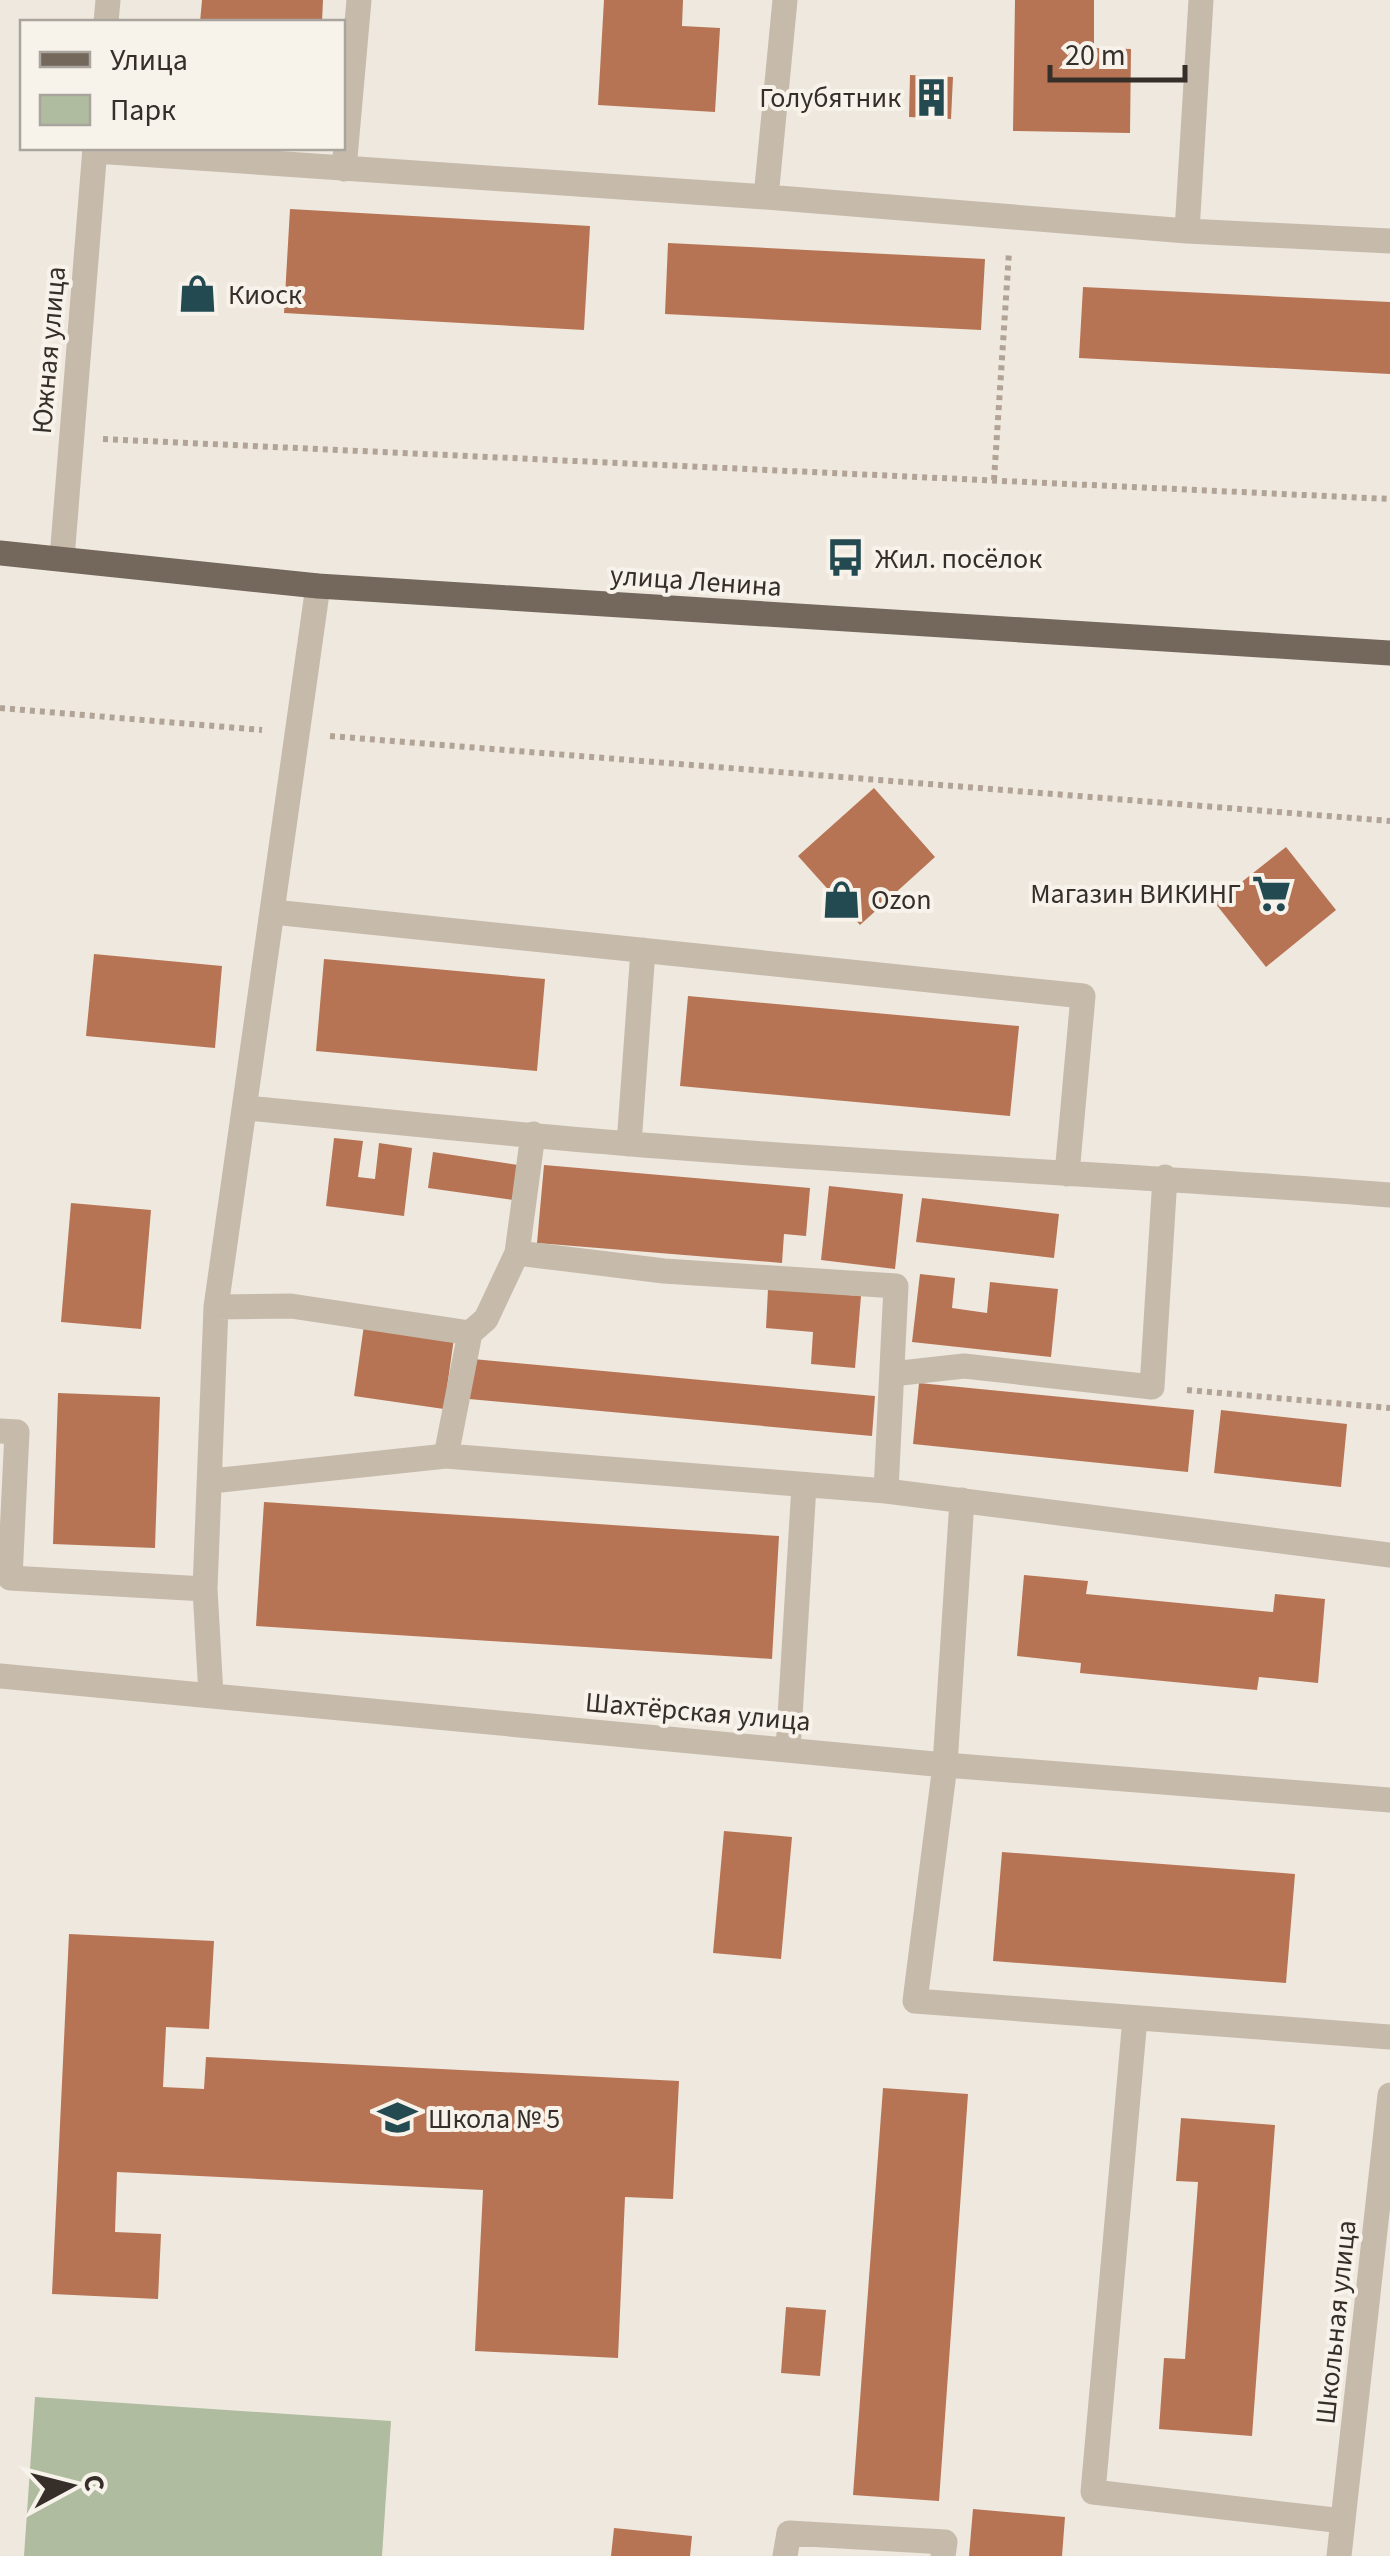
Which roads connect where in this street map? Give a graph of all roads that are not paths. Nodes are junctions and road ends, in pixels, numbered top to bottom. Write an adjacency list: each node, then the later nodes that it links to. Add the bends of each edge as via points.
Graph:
1 (359, 0): 6 (street)
2 (785, 0): 7 (street)
3 (1201, 0): 8 (street)
4 (95, 150): 11 (street, Южная улица)
5 (107, 150): 6 (street)
6 (344, 169): 7 (street)
7 (766, 197): 8 (street)
8 (1187, 231): 9 (street)
9 (1390, 241)
10 (0, 554): 11 (main road, улица Ленина)
11 (62, 558): 12 (main road, улица Ленина)
12 (318, 586): 13 (main road, улица Ленина); 14 (street)
13 (1390, 653)
14 (273, 912): 15 (street); 16 (street)
15 (643, 950): 18 (street); 19 (street, via 1084,996)
16 (246, 1108): 17 (street); 23 (street)
17 (533, 1134): 18 (street); 22 (street)
18 (629, 1144): 19 (street)
19 (1067, 1174): 20 (street)
20 (1165, 1177): 21 (street); 25 (street, via 1152,1386 964,1366)
21 (1390, 1195)
22 (517, 1253): 24 (street, via 486,1319); 25 (street, via 664,1271 896,1286)
23 (216, 1307): 24 (street, via 290,1306); 28 (street)
24 (470, 1333): 27 (street)
25 (892, 1374): 30 (street)
26 (0, 1431): 33 (street, via 17,1432 10,1578)
27 (446, 1456): 28 (street); 29 (street)
28 (212, 1481): 33 (street)
29 (804, 1484): 30 (street); 36 (street)
30 (886, 1491): 31 (street)
31 (962, 1500): 32 (street); 37 (street)
32 (1390, 1555)
33 (206, 1589): 35 (street)
34 (0, 1676): 35 (street, Шахтёрская улица)
35 (211, 1695): 36 (street, Шахтёрская улица)
36 (788, 1750): 37 (street, Шахтёрская улица)
37 (946, 1765): 38 (street, Шахтёрская улица); 39 (street, via 915,2000)
38 (1390, 1800)
39 (1135, 2018): 40 (street); 42 (street, via 1093,2492)
40 (1390, 2036)
41 (1390, 2095): 42 (street, Школьная улица)
42 (1342, 2521): 45 (street, Школьная улица)
43 (785, 2556): 44 (street, via 789,2533 945,2542)
44 (943, 2556)
45 (1339, 2556)

